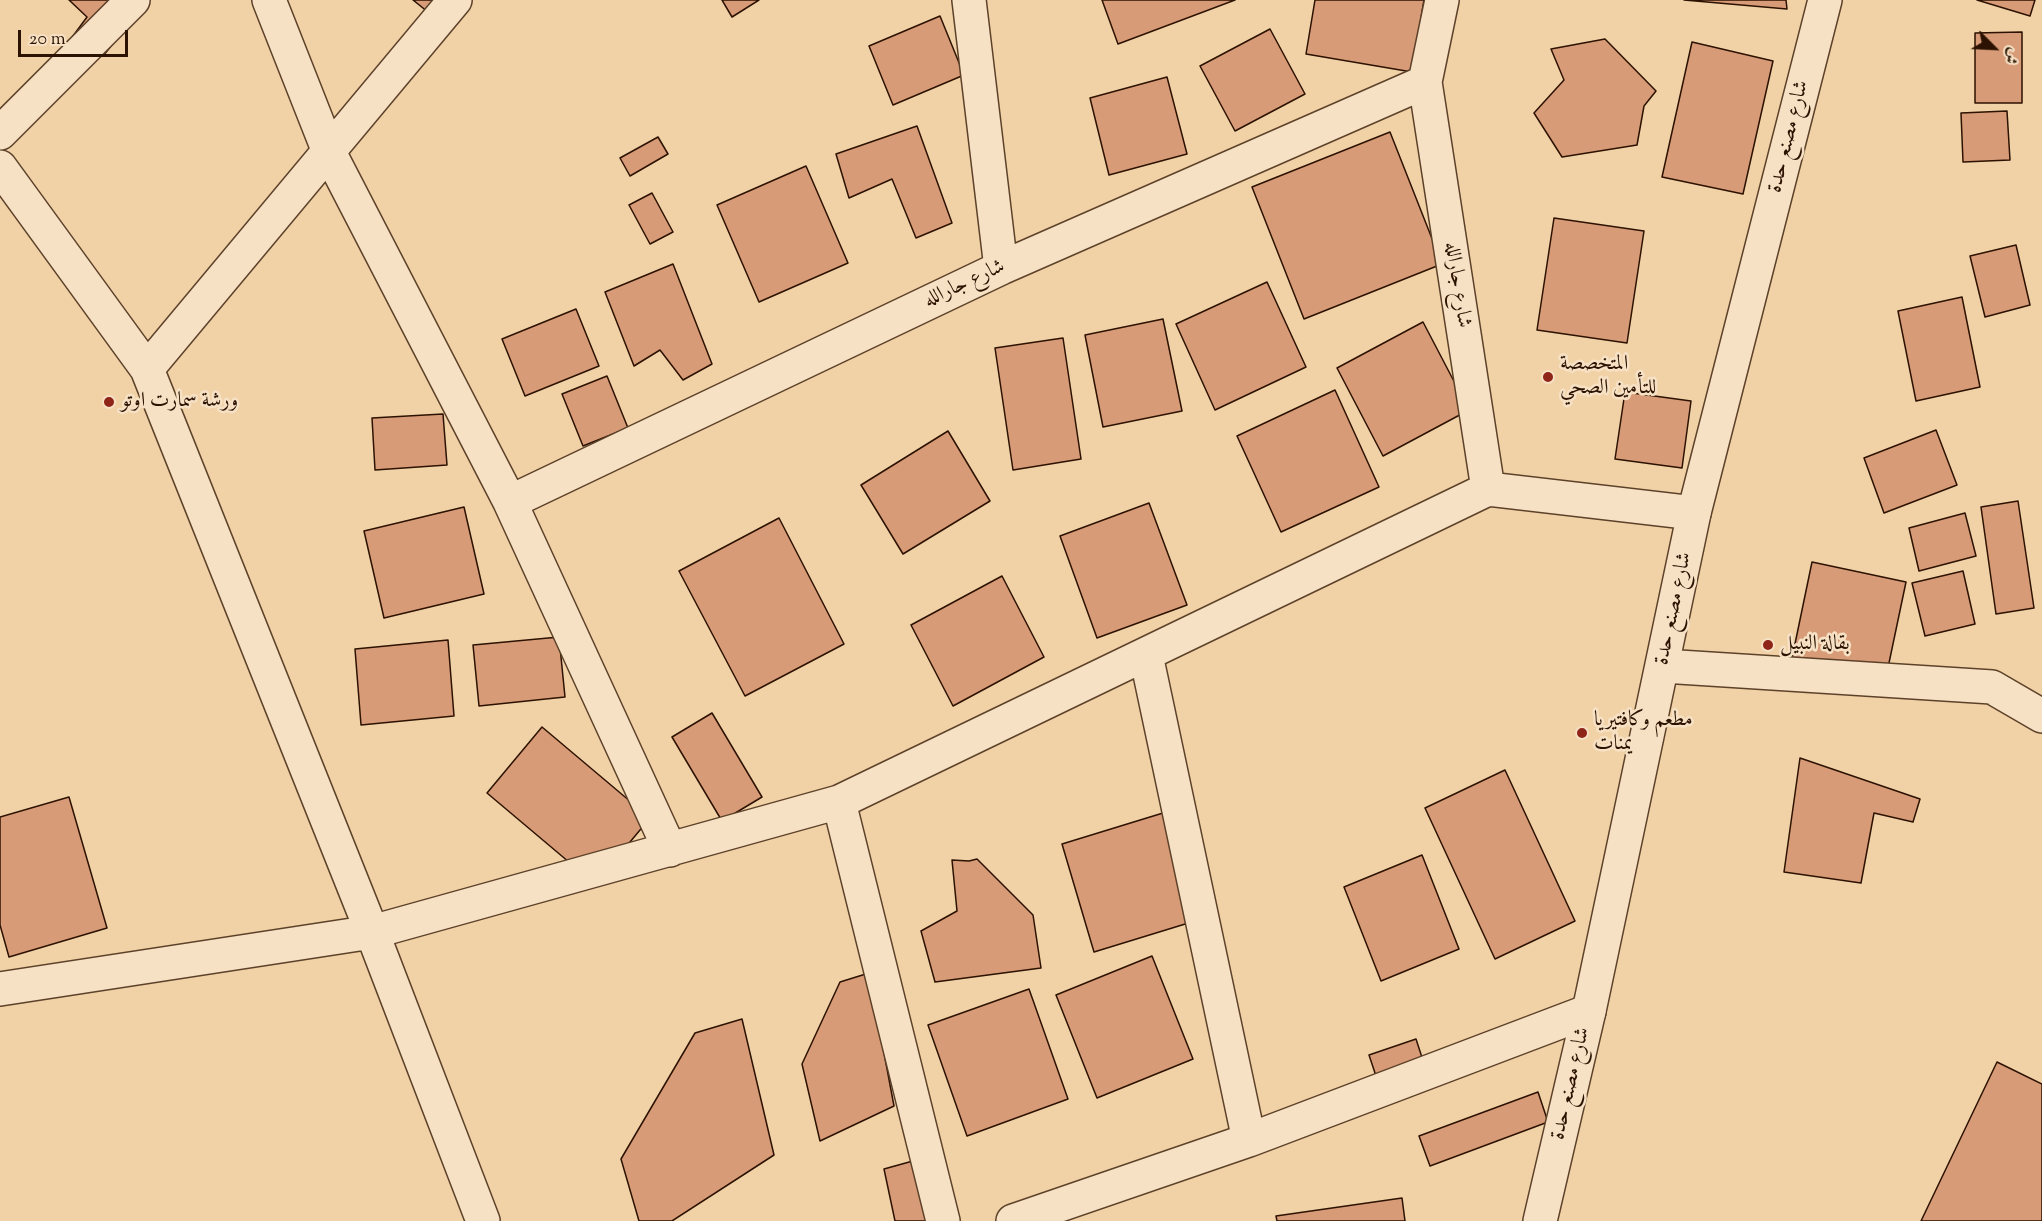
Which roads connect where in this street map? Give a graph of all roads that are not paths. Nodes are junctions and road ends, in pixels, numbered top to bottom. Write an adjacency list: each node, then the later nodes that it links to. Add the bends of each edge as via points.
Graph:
1 (133, 0): 8 (street)
2 (269, 0): 9 (street)
3 (455, 0): 9 (street)
4 (969, 0): 11 (street)
5 (1442, 0): 7 (street, شارع جارالله)
6 (1825, 0): 15 (street, شارع مصنع حدة)
7 (1425, 82): 11 (street, شارع جارالله); 13 (street, شارع جارالله)
8 (0, 133)
9 (329, 152): 12 (street); 14 (street)
10 (0, 167): 12 (street)
11 (1000, 268): 14 (street, شارع جارالله)
12 (147, 369): 21 (street)
13 (1488, 489): 15 (street); 16 (street)
14 (510, 502): 20 (street)
15 (1694, 513): 17 (street, شارع مصنع حدة)
16 (1146, 655): 19 (street); 24 (street)
17 (1663, 666): 18 (street, via 1992,687); 23 (street, شارع مصنع حدة)
18 (2042, 716)
19 (839, 802): 20 (street); 26 (street)
20 (670, 850): 21 (street)
21 (372, 932): 22 (street); 25 (street)
22 (0, 989)
23 (1589, 1011): 24 (street); 28 (street, شارع مصنع حدة)
24 (1249, 1140): 27 (street)
25 (483, 1221)
26 (943, 1221)
27 (1013, 1221)
28 (1540, 1221)

